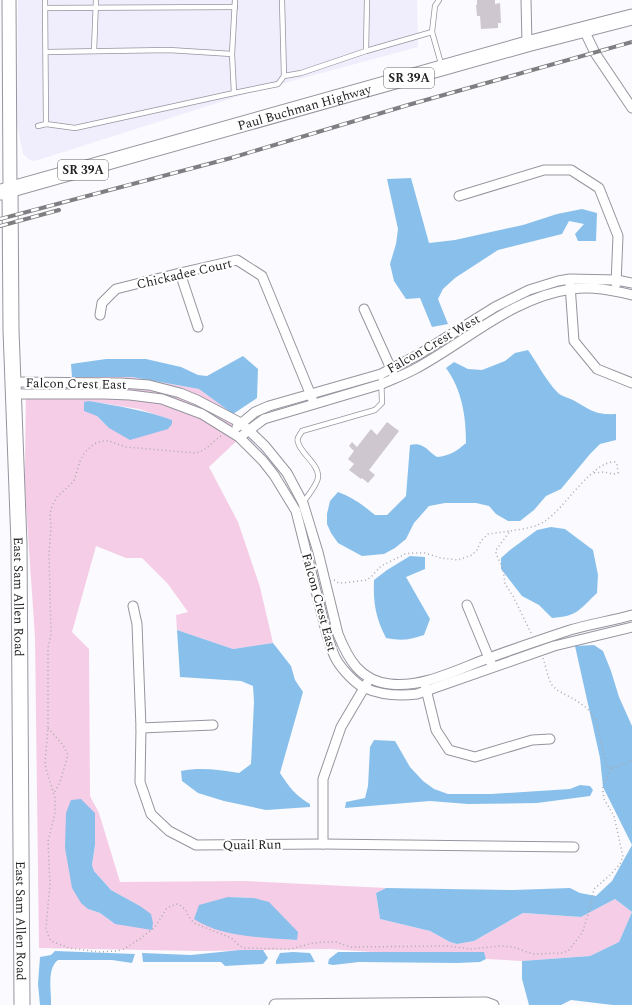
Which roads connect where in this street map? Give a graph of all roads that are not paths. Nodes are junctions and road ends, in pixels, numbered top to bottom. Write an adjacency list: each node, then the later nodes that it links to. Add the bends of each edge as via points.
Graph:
1 (9, 0): 28 (street)
2 (45, 0): 12 (lane)
3 (96, 0): 13 (lane)
4 (235, 0): 11 (lane)
5 (282, 0): 23 (lane)
6 (367, 0): 19 (lane)
7 (432, 0): 10 (lane)
8 (439, 0): 10 (lane)
9 (526, 0): 17 (street)
10 (435, 6): 16 (lane)
11 (235, 7): 13 (lane); 21 (lane)
12 (45, 8): 13 (lane); 20 (lane)
13 (95, 8): 18 (lane)
14 (632, 17): 15 (main road, Paul Buchman Highway / SR 39A)
15 (584, 30): 17 (main road, Paul Buchman Highway / SR 39A); 25 (street, via 595,53)
16 (432, 32): 19 (lane); 22 (lane)
17 (527, 44): 22 (main road, Paul Buchman Highway / SR 39A)
18 (94, 51): 20 (lane); 21 (lane, via 169,50)
19 (366, 51): 23 (lane)
20 (46, 52): 26 (lane)
21 (232, 54): 24 (lane)
22 (443, 68): 28 (main road, Paul Buchman Highway / SR 39A)
23 (284, 76): 24 (lane, via 278,84)
24 (234, 93): 26 (lane, via 75,128)
25 (632, 108)
26 (46, 124): 27 (lane)
27 (38, 126)
28 (5, 191): 48 (main road, East Sam Allen Road)
29 (460, 196): 32 (street, via 544,170 571,170 599,188 618,236)
30 (180, 273): 39 (street, Chickadee Court, via 116,289 102,303); 41 (street); 49 (street, Chickadee Court, via 237,260 262,276)
31 (570, 279): 32 (street, Falcon Crest West); 34 (street); 38 (street, Falcon Crest West, via 529,290)
32 (617, 280): 33 (street, Falcon Crest West); 35 (street)
33 (632, 283)
34 (571, 289): 35 (street); 40 (street, via 530,302); 45 (street, via 574,341 597,369)
35 (616, 291): 36 (street)
36 (632, 295)
37 (364, 309): 42 (street)
38 (484, 314): 40 (street); 42 (street, Falcon Crest West)
39 (100, 315)
40 (490, 322): 44 (street, via 415,369)
41 (198, 327)
42 (392, 368): 43 (street, Falcon Crest West); 44 (street)
43 (381, 374): 47 (lane); 49 (street, Falcon Crest West)
44 (395, 378): 47 (street)
45 (632, 383)
46 (132, 384): 48 (street, Falcon Crest East); 50 (street); 52 (street, Falcon Crest East, via 149,385 180,393)
47 (382, 384): 51 (street); 55 (lane, via 382,403 375,410 302,431 298,437 298,443 318,472 317,483)
48 (13, 388): 50 (street, Falcon Crest East); 75 (main road, East Sam Allen Road, via 19,544)
49 (311, 393): 51 (street, Chickadee Court); 52 (street, Falcon Crest West, via 269,406 255,412)
50 (130, 395): 54 (street, Falcon Crest East, via 162,399 182,406 202,414)
51 (314, 403): 53 (street, via 264,419)
52 (241, 423): 53 (street, Falcon Crest East); 54 (street, Falcon Crest West)
53 (249, 430): 54 (street); 55 (street, Falcon Crest East, via 286,473)
54 (234, 433): 56 (street, Falcon Crest East, via 274,475)
55 (303, 503): 56 (lane); 57 (street, Falcon Crest East)
56 (296, 511): 60 (street, Falcon Crest East)
57 (331, 604): 60 (street); 67 (street, Falcon Crest East, via 345,651 352,663)
58 (467, 604): 65 (street)
59 (133, 606): 71 (street, Quail Run, via 137,624)
60 (320, 607): 69 (street, Falcon Crest East, via 336,660)
61 (632, 615): 62 (street, Falcon Crest East)
62 (580, 627): 64 (street); 65 (street, Falcon Crest East)
63 (632, 627): 64 (street, Falcon Crest East)
64 (583, 638): 66 (street, Falcon Crest East)
65 (489, 658): 66 (street); 68 (street, Falcon Crest East)
66 (493, 668): 68 (street, Falcon Crest East)
67 (370, 678): 68 (street, Falcon Crest East, via 389,684); 69 (street)
68 (425, 686): 69 (street, Falcon Crest East, via 417,694 401,696); 72 (street, via 436,730 449,750 476,757 532,740)
69 (364, 687): 73 (street, via 341,727 323,779)
70 (213, 725): 71 (street)
71 (141, 728): 73 (street, Quail Run, via 140,782 151,814 169,831 196,845)
72 (550, 739)
73 (323, 844): 74 (street, Quail Run)
74 (574, 847)
75 (22, 1005)
76 (274, 1005): 77 (street, via 486,1002)
77 (494, 1005)

